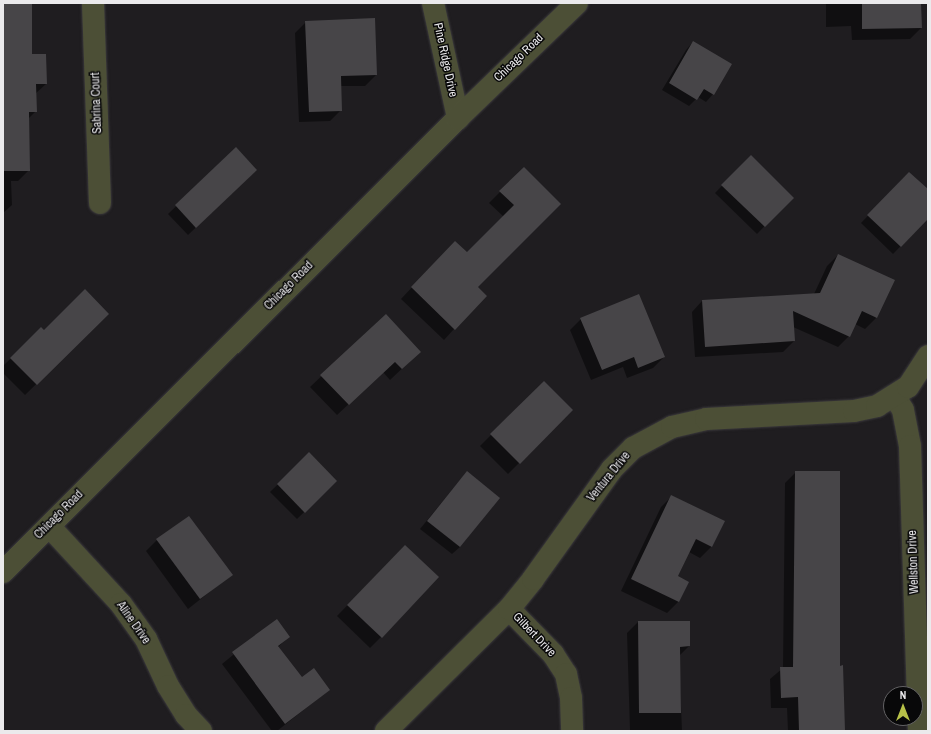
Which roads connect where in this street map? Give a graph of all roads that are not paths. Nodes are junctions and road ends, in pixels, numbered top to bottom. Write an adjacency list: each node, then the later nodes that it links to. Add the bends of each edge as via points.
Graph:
1 (94, 3): 5 (street, Sabrina Court)
2 (433, 3): 4 (street, Pine Ridge Drive)
3 (577, 3): 4 (street, Chicago Road)
4 (458, 118): 8 (street, Chicago Road)
5 (100, 203)
6 (928, 356): 7 (street, Ventura Drive, via 908,387)
7 (895, 397): 10 (street, Ventura Drive, via 877,406 854,411 706,418 672,427 639,445 612,469 533,580); 14 (street, Wellston Drive, via 904,410 910,446)
8 (48, 526): 9 (street, Chicago Road); 11 (street, Aline Drive, via 121,604 146,639 182,709)
9 (3, 572)
10 (509, 609): 12 (street, Ventura Drive); 13 (street, Gilbert Drive, via 553,654 566,674 571,698)
11 (201, 731)
12 (386, 731)
13 (572, 731)
14 (919, 731)

